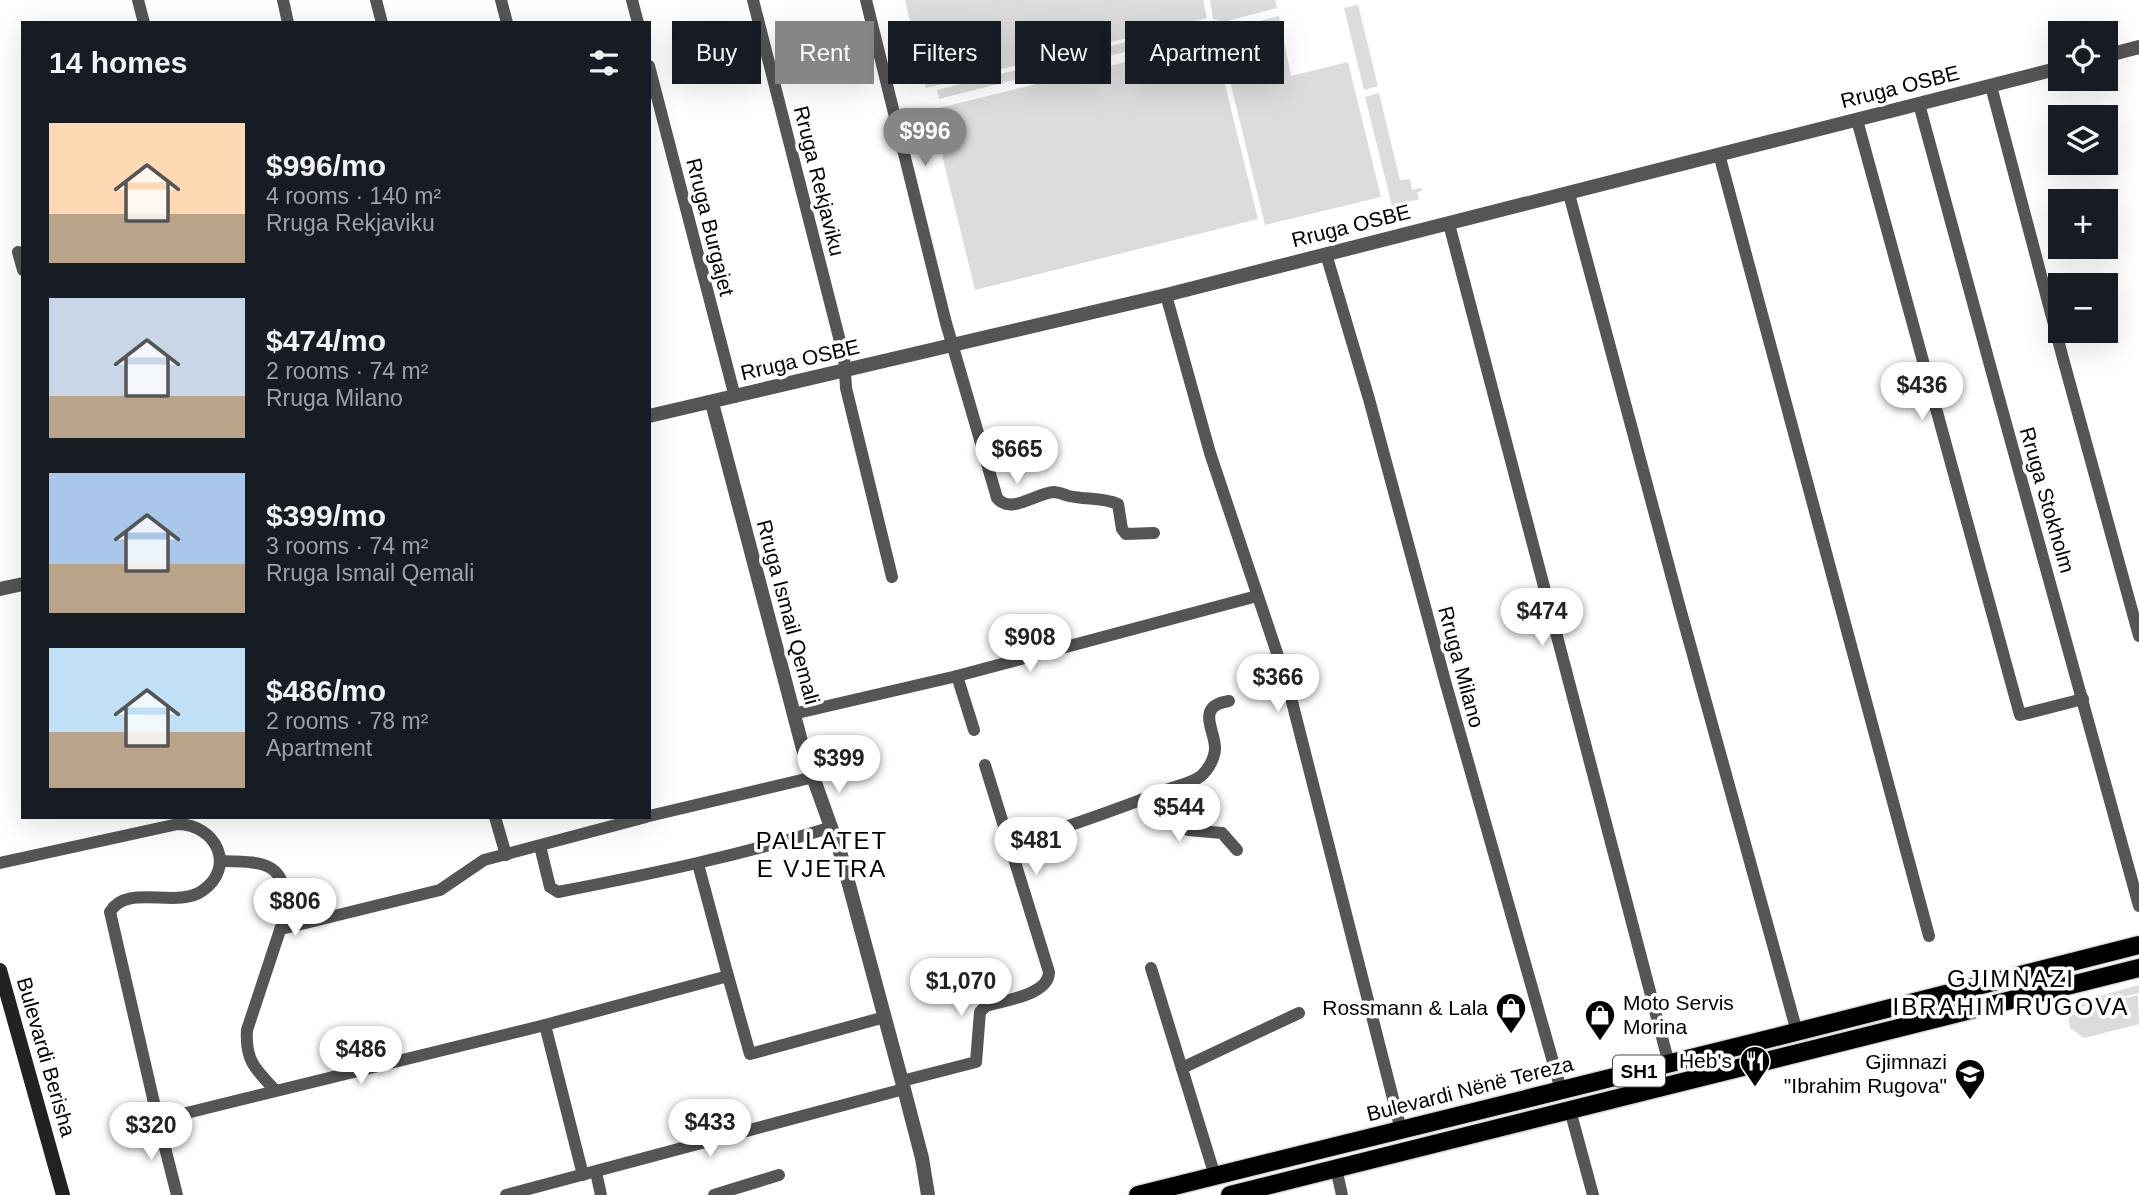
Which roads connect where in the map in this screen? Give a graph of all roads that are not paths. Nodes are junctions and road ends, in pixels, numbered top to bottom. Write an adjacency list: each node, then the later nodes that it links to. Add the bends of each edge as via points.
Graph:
1 (138, 0): 8 (street)
2 (283, 0): 9 (street)
3 (376, 0): 10 (street)
4 (501, 0): 11 (street)
5 (632, 0): 12 (street)
6 (753, 0): 28 (street, Rruga Rekjaviku)
7 (866, 0): 27 (street)
8 (143, 21)
9 (288, 21)
10 (381, 21)
11 (506, 21)
12 (637, 21)
13 (2139, 47): 14 (street)
14 (2118, 53)
15 (2048, 71): 17 (street, Rruga OSBE)
16 (651, 74): 29 (street, Rruga Burgajet)
17 (1991, 86): 18 (street, Rruga OSBE); 37 (street)
18 (1919, 104): 19 (street, Rruga OSBE); 39 (street, Rruga Stokholm)
19 (1857, 120): 20 (street, Rruga OSBE); 39 (street, via 2020,715)
20 (1719, 154): 21 (street, Rruga OSBE); 59 (street)
21 (1569, 194): 22 (street, Rruga OSBE); 68 (street)
22 (1448, 224): 24 (street, Rruga OSBE); 69 (street)
23 (18, 252): 25 (street)
24 (1326, 254): 26 (street, Rruga OSBE); 73 (street, Rruga Milano)
25 (21, 263)
26 (1166, 295): 27 (street, Rruga OSBE); 36 (street, via 1210,453)
27 (954, 346): 28 (street, Rruga OSBE); 32 (street, via 999,502 1015,504 1054,492 1104,498 1118,504 1125,534)
28 (845, 371): 29 (street, Rruga OSBE); 33 (street, Rruga Rekjaviku)
29 (734, 397): 30 (street, Rruga OSBE)
30 (712, 403): 31 (street, Rruga OSBE); 41 (street, Rruga Ismail Qemali)
31 (651, 416)
32 (1154, 533)
33 (892, 577)
34 (21, 584): 35 (street)
35 (0, 589)
36 (1257, 596): 38 (street); 76 (street, via 1288,687)
37 (2139, 636)
38 (957, 676): 41 (street); 42 (street)
39 (2083, 699): 57 (street, Rruga Stokholm)
40 (1229, 701): 45 (street, via 1212,710 1209,719 1215,749 1208,769 1199,778)
41 (793, 714): 44 (street, Rruga Ismail Qemali)
42 (974, 730)
43 (985, 765): 51 (street)
44 (814, 778): 46 (street); 49 (street, Rruga Ismail Qemali)
45 (1164, 791): 51 (street); 52 (street, via 1188,830 1222,833)
46 (651, 816)
47 (496, 819): 53 (street)
48 (641, 819): 50 (street)
49 (832, 827): 56 (street); 66 (street, Rruga Ismail Qemali)
50 (540, 846): 53 (street); 56 (street, via 550,887 558,892)
51 (1009, 846): 71 (street, via 1049,979 1037,990 980,1012 976,1062)
52 (1237, 850)
53 (506, 855): 58 (street, via 484,860 440,890)
54 (220, 861): 55 (street, via 210,835 191,824 178,824); 58 (street, via 267,864 274,869 286,896); 75 (street, via 215,877 201,892 177,898 127,898 110,912)
55 (0, 863)
56 (698, 864): 64 (street)
57 (2139, 906)
58 (281, 929): 72 (street, via 247,1030 246,1047 250,1062)
59 (1929, 936)
60 (2139, 945): 68 (main road, Bulevardi Nënë Tereza / SH1)
61 (1151, 968): 70 (street)
62 (2139, 968): 74 (main road, SH1)
63 (0, 970): 81 (main road, Bulevardi Berisha)
64 (728, 976): 66 (street, via 750,1054); 67 (street)
65 (1299, 1013): 70 (street)
66 (885, 1017): 71 (street, Rruga Ismail Qemali)
67 (545, 1025): 72 (street); 78 (street)
68 (1797, 1032): 69 (main road, Bulevardi Nënë Tereza / SH1)
69 (1669, 1064): 73 (main road, Bulevardi Nënë Tereza / SH1)
70 (1182, 1068): 80 (street)
71 (903, 1085): 78 (street); 86 (street, Rruga Ismail Qemali)
72 (275, 1090): 75 (street)
73 (1561, 1090): 76 (main road, Bulevardi Nënë Tereza / SH1)
74 (1570, 1110): 77 (main road, SH1); 90 (street)
75 (158, 1120): 82 (street)
76 (1401, 1130): 80 (main road, Bulevardi Nënë Tereza / SH1)
77 (1336, 1168): 88 (main road, SH1); 89 (street)
78 (589, 1173): 83 (street); 84 (street)
79 (779, 1175): 85 (street)
80 (1215, 1176): 87 (main road, Bulevardi Nënë Tereza / SH1)
81 (63, 1195)
82 (177, 1195)
83 (506, 1195)
84 (601, 1195)
85 (714, 1195)
86 (928, 1195)
87 (1138, 1195)
88 (1230, 1195)
89 (1342, 1195)
90 (1593, 1195)

